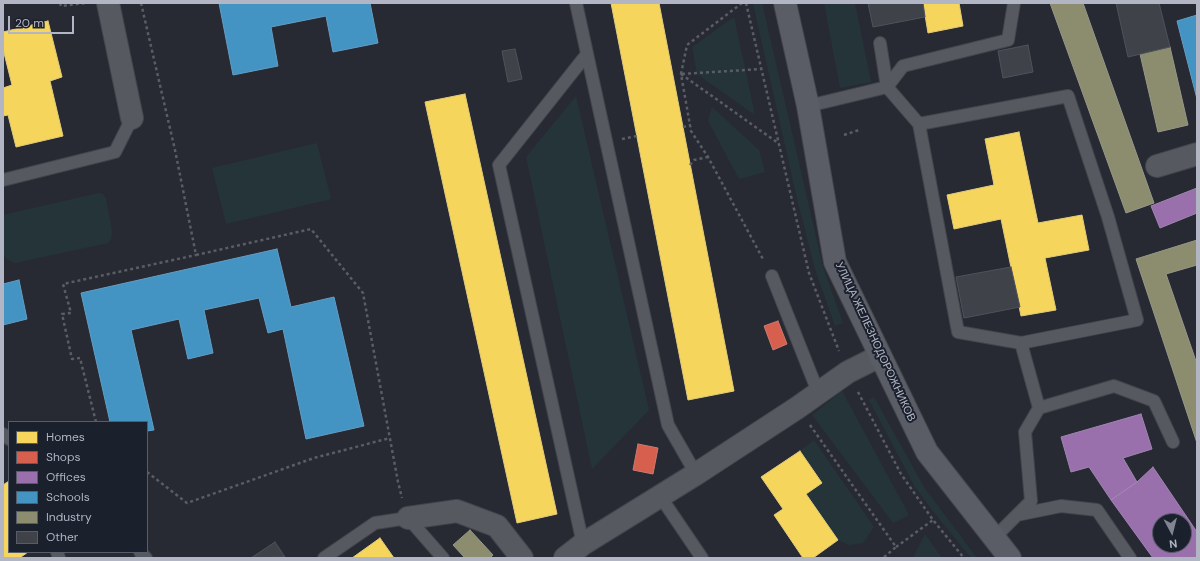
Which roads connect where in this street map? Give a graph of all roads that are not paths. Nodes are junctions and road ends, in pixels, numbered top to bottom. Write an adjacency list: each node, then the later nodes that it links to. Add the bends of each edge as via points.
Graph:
1 (108, 3): 9 (street)
2 (576, 3): 6 (lane)
3 (785, 3): 8 (street, УЛИЦА ЖЕЛЕЗНОДОРОЖНИКОВ)
4 (1014, 3): 7 (lane, via 1008,40 903,66)
5 (880, 43): 7 (lane)
6 (587, 54): 20 (lane, via 668,424); 25 (lane, via 499,165)
7 (887, 87): 8 (lane); 10 (lane)
8 (808, 106): 16 (street, УЛИЦА ЖЕЛЕЗНОДОРОЖНИКОВ, via 835,262)
9 (132, 118): 13 (lane, via 115,152)
10 (919, 124): 15 (lane, via 958,332); 15 (lane, via 1068,96 1108,217 1137,320)
11 (1197, 154): 12 (street)
12 (1157, 166)
13 (3, 180)
14 (772, 276): 17 (lane)
15 (1021, 343): 18 (lane)
16 (880, 356): 17 (street, via 844,365); 24 (street, УЛИЦА ЖЕЛЕЗНОДОРОЖНИКОВ, via 927,452)
17 (818, 392): 20 (street)
18 (1039, 408): 19 (lane, via 1114,386 1154,401); 22 (lane, via 1025,432 1031,500)
19 (1173, 442)
20 (696, 474): 21 (street)
21 (660, 496): 25 (street); 30 (lane)
22 (1017, 515): 24 (lane); 32 (lane, via 1061,506 1097,510)
23 (408, 518): 26 (lane, via 374,523); 27 (lane); 28 (street, via 457,511 497,526)
24 (994, 538): 31 (street, УЛИЦА ЖЕЛЕЗНОДОРОЖНИКОВ)
25 (583, 544): 29 (street)
26 (324, 558)
27 (443, 558)
28 (522, 558)
29 (565, 558)
30 (702, 558)
31 (1010, 558)
32 (1130, 558)

